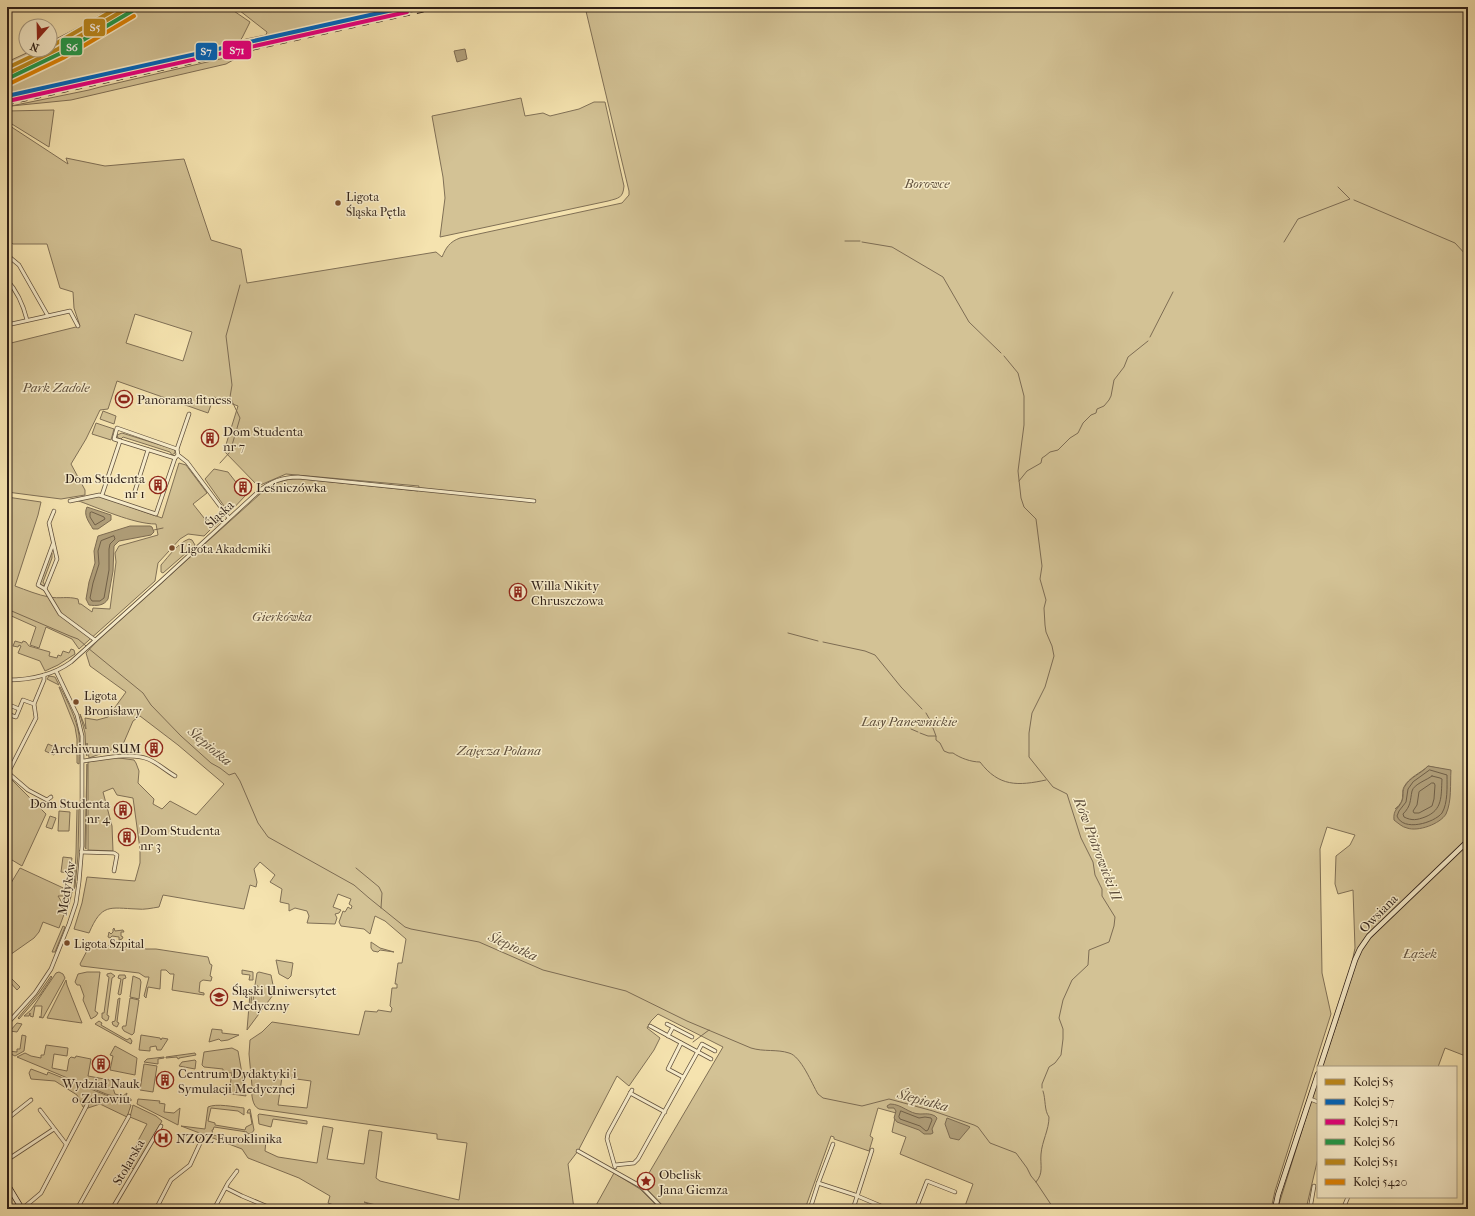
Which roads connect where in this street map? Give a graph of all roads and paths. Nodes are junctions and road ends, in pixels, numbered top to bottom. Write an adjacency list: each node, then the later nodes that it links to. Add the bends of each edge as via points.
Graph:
1 (7, 255): 3 (street, via 19,264)
2 (7, 280): 4 (street, via 19,295)
3 (48, 316): 4 (street); 6 (street, via 70,311)
4 (27, 320): 5 (street)
5 (7, 325)
6 (78, 326)
7 (189, 414): 9 (street)
8 (120, 441): 9 (street, via 114,439 117,428); 10 (street); 14 (street)
9 (177, 449): 11 (street)
10 (148, 450): 12 (street); 13 (street)
11 (178, 455): 12 (street); 18 (street, via 188,462)
12 (175, 458): 14 (street, via 156,514)
13 (135, 491)
14 (101, 495): 15 (street)
15 (70, 501)
16 (534, 501): 18 (street, Śląska, via 298,477 286,478 266,486)
17 (54, 512): 19 (street, via 50,523)
18 (229, 518): 21 (street, Śląska)
19 (54, 543): 20 (street, via 57,559); 20 (street, via 38,585)
20 (45, 589): 21 (street, via 60,614)
21 (95, 640): 22 (street, Śląska, via 71,662)
22 (56, 671): 23 (street, Śląska); 29 (street, Medyków, via 80,726 83,739)
23 (44, 675): 24 (street, Śląska); 26 (street)
24 (7, 680)
25 (7, 704): 27 (street)
26 (34, 704): 27 (street, via 23,700); 30 (street, via 36,718)
27 (19, 709): 28 (street, via 16,718)
28 (7, 714)
29 (82, 761): 31 (street, via 112,757 144,758); 34 (street, Medyków)
30 (8, 773): 32 (street, via 33,793 47,800)
31 (175, 776)
32 (51, 797)
33 (1468, 841): 46 (street, Owsiana, via 1363,944 1355,960)
34 (82, 852): 35 (street, via 114,853 117,855); 36 (street, Medyków, via 76,900 58,954 41,985)
35 (114, 871)
36 (7, 1024)
37 (668, 1024): 39 (street)
38 (650, 1026): 40 (street)
39 (673, 1027): 40 (street); 41 (street)
40 (668, 1036): 42 (street)
41 (692, 1037)
42 (681, 1043): 44 (street); 47 (street, via 668,1069)
43 (716, 1051): 44 (street, via 702,1044)
44 (697, 1052): 45 (street); 47 (street)
45 (711, 1059)
46 (1320, 1066)
47 (683, 1077): 54 (street)
48 (1317, 1077): 49 (street)
49 (1310, 1099): 51 (street); 86 (street)
50 (31, 1100): 56 (street)
51 (1317, 1102)
52 (87, 1105): 60 (street)
53 (40, 1110): 58 (street)
54 (664, 1112): 65 (street, via 638,1159 634,1163); 65 (street, via 631,1091 607,1138)
55 (129, 1116): 76 (street)
56 (7, 1119)
57 (160, 1126): 77 (street, Stolarska)
58 (54, 1129): 60 (street); 64 (street)
59 (202, 1139): 78 (street, via 190,1165 171,1180)
60 (66, 1144): 75 (street, via 41,1193)
61 (833, 1144): 68 (street)
62 (872, 1150): 73 (street)
63 (578, 1151): 67 (street)
64 (7, 1160)
65 (615, 1165): 67 (street)
66 (237, 1170): 71 (street)
67 (614, 1170): 81 (street, via 642,1187)
68 (818, 1183): 73 (street); 82 (street)
69 (7, 1184): 75 (street)
70 (1314, 1186): 87 (street)
71 (226, 1188): 79 (street); 80 (street)
72 (955, 1192): 85 (street, via 927,1181)
73 (857, 1197): 83 (street); 84 (street)
74 (1348, 1198): 88 (street)
75 (22, 1209)
76 (76, 1209)
77 (112, 1209)
78 (156, 1209)
79 (214, 1209)
80 (273, 1209)
81 (663, 1209)
82 (810, 1209)
83 (853, 1209)
84 (888, 1209)
85 (916, 1209)
86 (1275, 1209)
87 (1310, 1209)
88 (1343, 1209)

